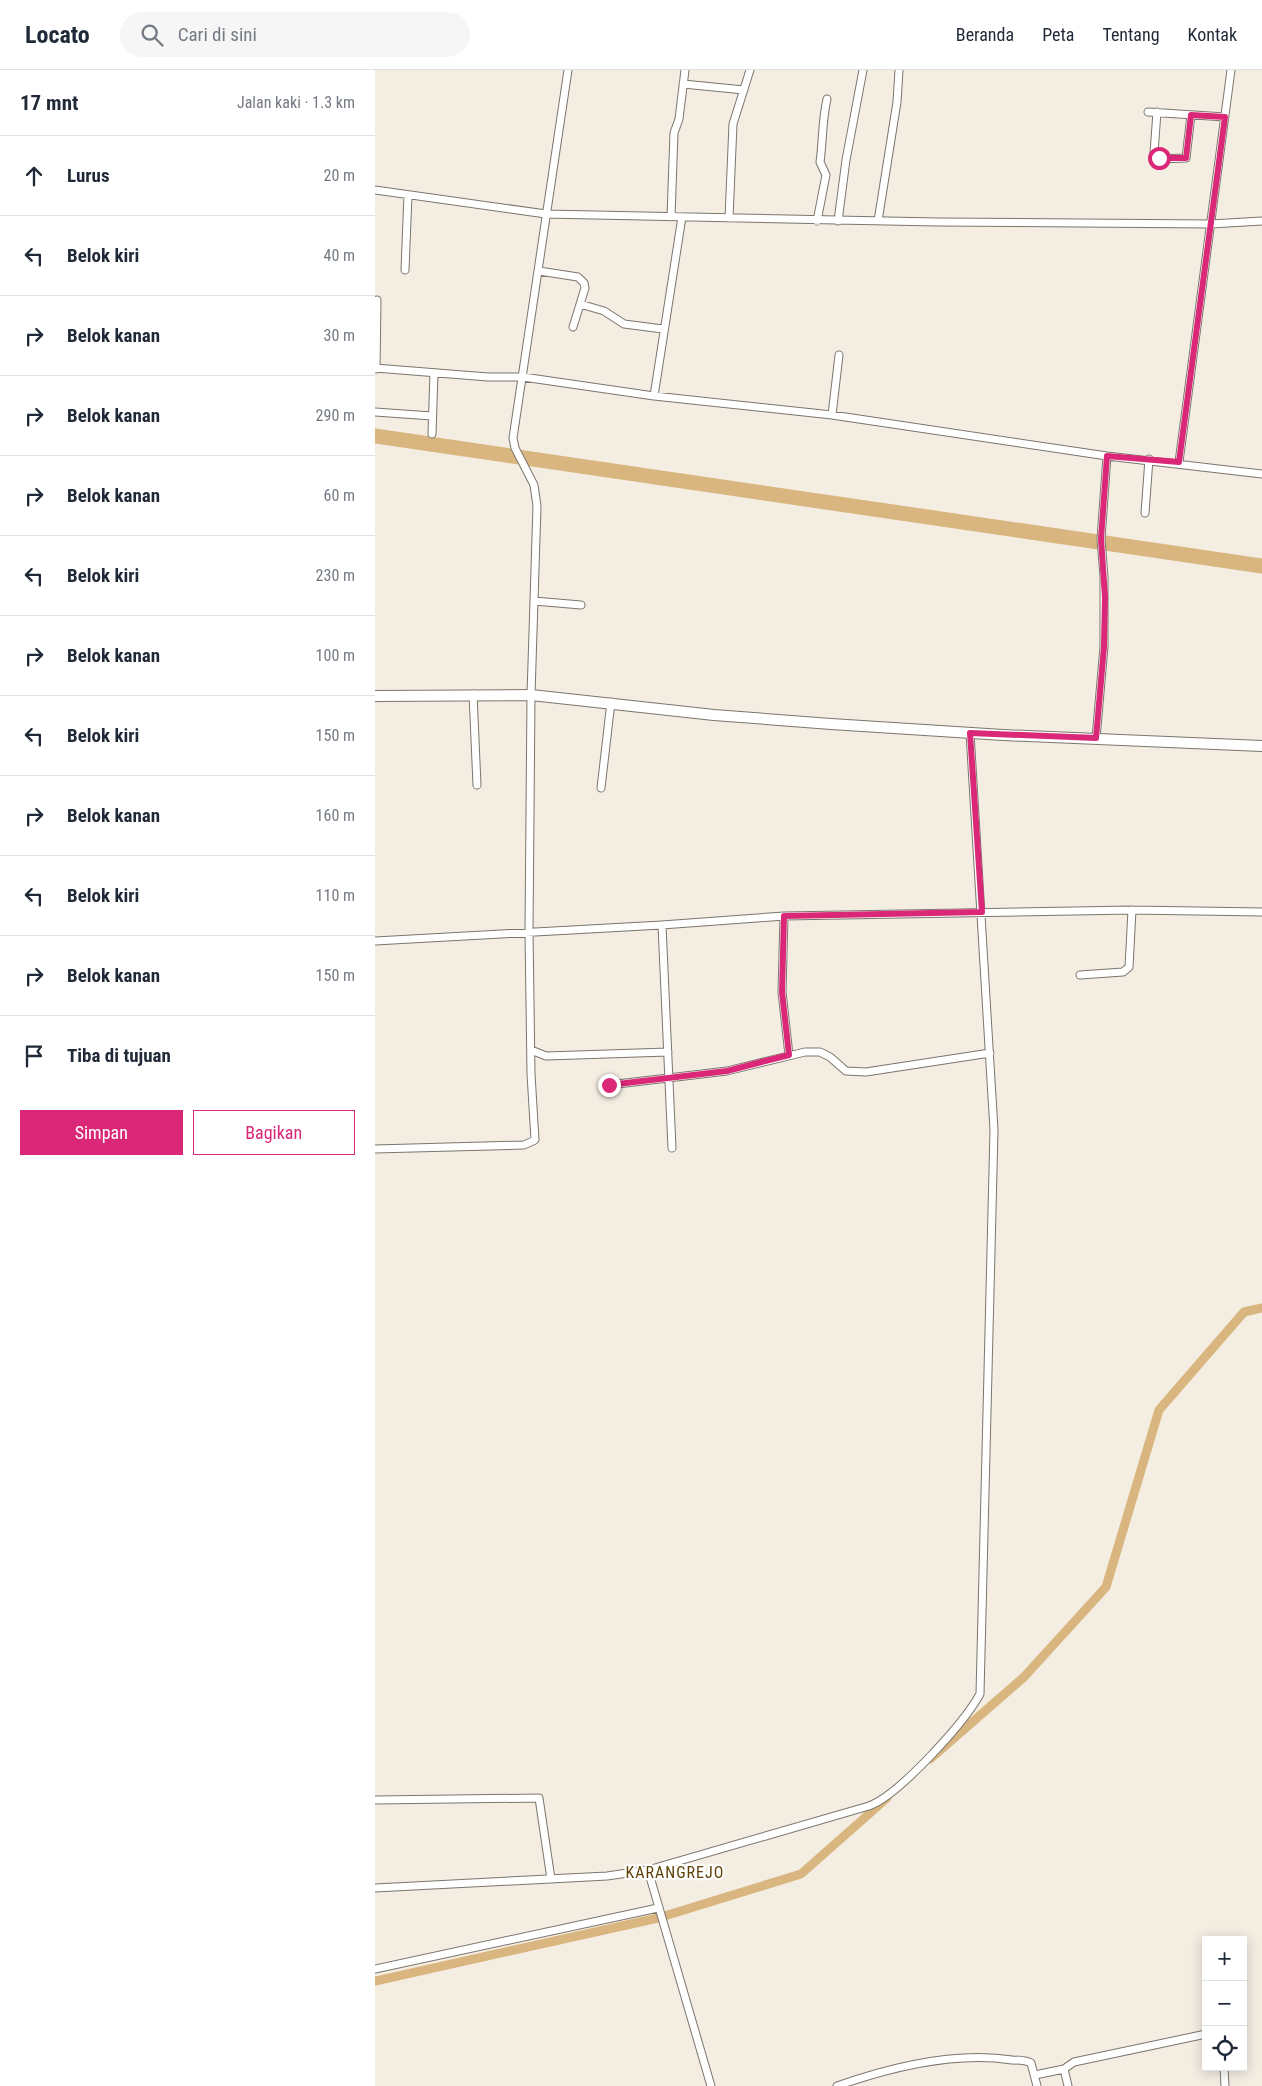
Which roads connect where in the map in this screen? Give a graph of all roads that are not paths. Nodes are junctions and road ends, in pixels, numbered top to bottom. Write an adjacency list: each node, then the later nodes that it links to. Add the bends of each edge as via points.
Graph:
1 (568, 70): 16 (street)
2 (685, 70): 7 (street)
3 (750, 70): 8 (street)
4 (863, 70): 21 (street)
5 (899, 70): 22 (street)
6 (1231, 70): 13 (street)
7 (683, 84): 8 (street); 17 (street, via 674,133)
8 (744, 90): 19 (street, via 733,124)
9 (827, 99): 20 (street, via 819,162 826,175 826,184)
10 (1148, 112): 11 (street)
11 (1157, 112): 12 (street); 12 (street, via 1154,153 1159,158 1186,158)
12 (1191, 115): 13 (street)
13 (1225, 117): 24 (street)
14 (375, 190): 15 (street)
15 (408, 195): 16 (street); 25 (street)
16 (546, 214): 17 (street); 26 (street)
17 (671, 217): 18 (street)
18 (682, 218): 19 (street); 30 (street)
19 (729, 218): 20 (street)
20 (817, 221): 21 (street)
21 (838, 221): 22 (street)
22 (878, 221): 24 (street)
23 (1262, 221): 24 (street)
24 (1211, 224): 42 (street)
25 (405, 270)
26 (539, 271): 28 (street, via 582,279 585,288); 34 (street)
27 (377, 300): 32 (street)
28 (580, 304): 29 (street); 30 (street, via 604,311 624,324)
29 (573, 327)
30 (663, 329): 35 (street)
31 (839, 355): 37 (street)
32 (376, 369): 33 (street)
33 (434, 373): 34 (street); 38 (street)
34 (523, 377): 35 (street); 45 (street, via 513,438 534,485 537,506)
35 (654, 396): 37 (street)
36 (375, 412): 38 (street)
37 (832, 415): 40 (street)
38 (432, 416): 39 (street)
39 (432, 434)
40 (1107, 456): 41 (street); 52 (street, via 1101,539 1104,647)
41 (1149, 460): 42 (street); 44 (street)
42 (1179, 462): 43 (street)
43 (1262, 474)
44 (1145, 513)
45 (534, 601): 46 (street); 48 (street)
46 (581, 605)
47 (473, 694): 48 (street); 49 (street); 54 (street)
48 (531, 695): 50 (street); 61 (street)
49 (375, 696)
50 (611, 702): 51 (street, via 714,715); 55 (street)
51 (970, 733): 52 (street); 57 (street)
52 (1096, 738): 53 (street)
53 (1262, 746)
54 (477, 785)
55 (601, 788)
56 (1132, 910): 57 (street); 58 (street); 63 (street, via 1129,967 1123,972)
57 (982, 912): 59 (street); 66 (street)
58 (1262, 912)
59 (784, 916): 60 (street); 67 (street, via 782,992)
60 (662, 925): 61 (street); 65 (street)
61 (529, 931): 62 (street); 64 (street)
62 (375, 941)
63 (1079, 975)
64 (531, 1050): 65 (street, via 546,1056); 71 (street, via 534,1143)
65 (668, 1052): 68 (street)
66 (990, 1053): 67 (street, via 866,1072 846,1071 819,1052); 73 (street, via 994,1130 993,1213 980,1694 942,1744 875,1804)
67 (789, 1055): 68 (street, via 727,1071)
68 (670, 1077): 69 (street); 70 (street)
69 (609, 1085)
70 (672, 1148)
71 (375, 1149)
72 (375, 1800): 74 (street, via 539,1798)
73 (648, 1870): 74 (street); 76 (street)
74 (551, 1879): 75 (street)
75 (375, 1888)
76 (659, 1909): 77 (street); 82 (street)
77 (375, 1969)
78 (1202, 2035): 79 (street, via 1074,2062)
79 (1064, 2069): 81 (street); 85 (street)
80 (1224, 2071): 86 (street)
81 (1035, 2076): 83 (street, via 1027,2061 999,2058 943,2060 889,2070); 84 (street)
82 (711, 2086)
83 (837, 2086)
84 (1037, 2086)
85 (1068, 2086)
86 (1225, 2086)

